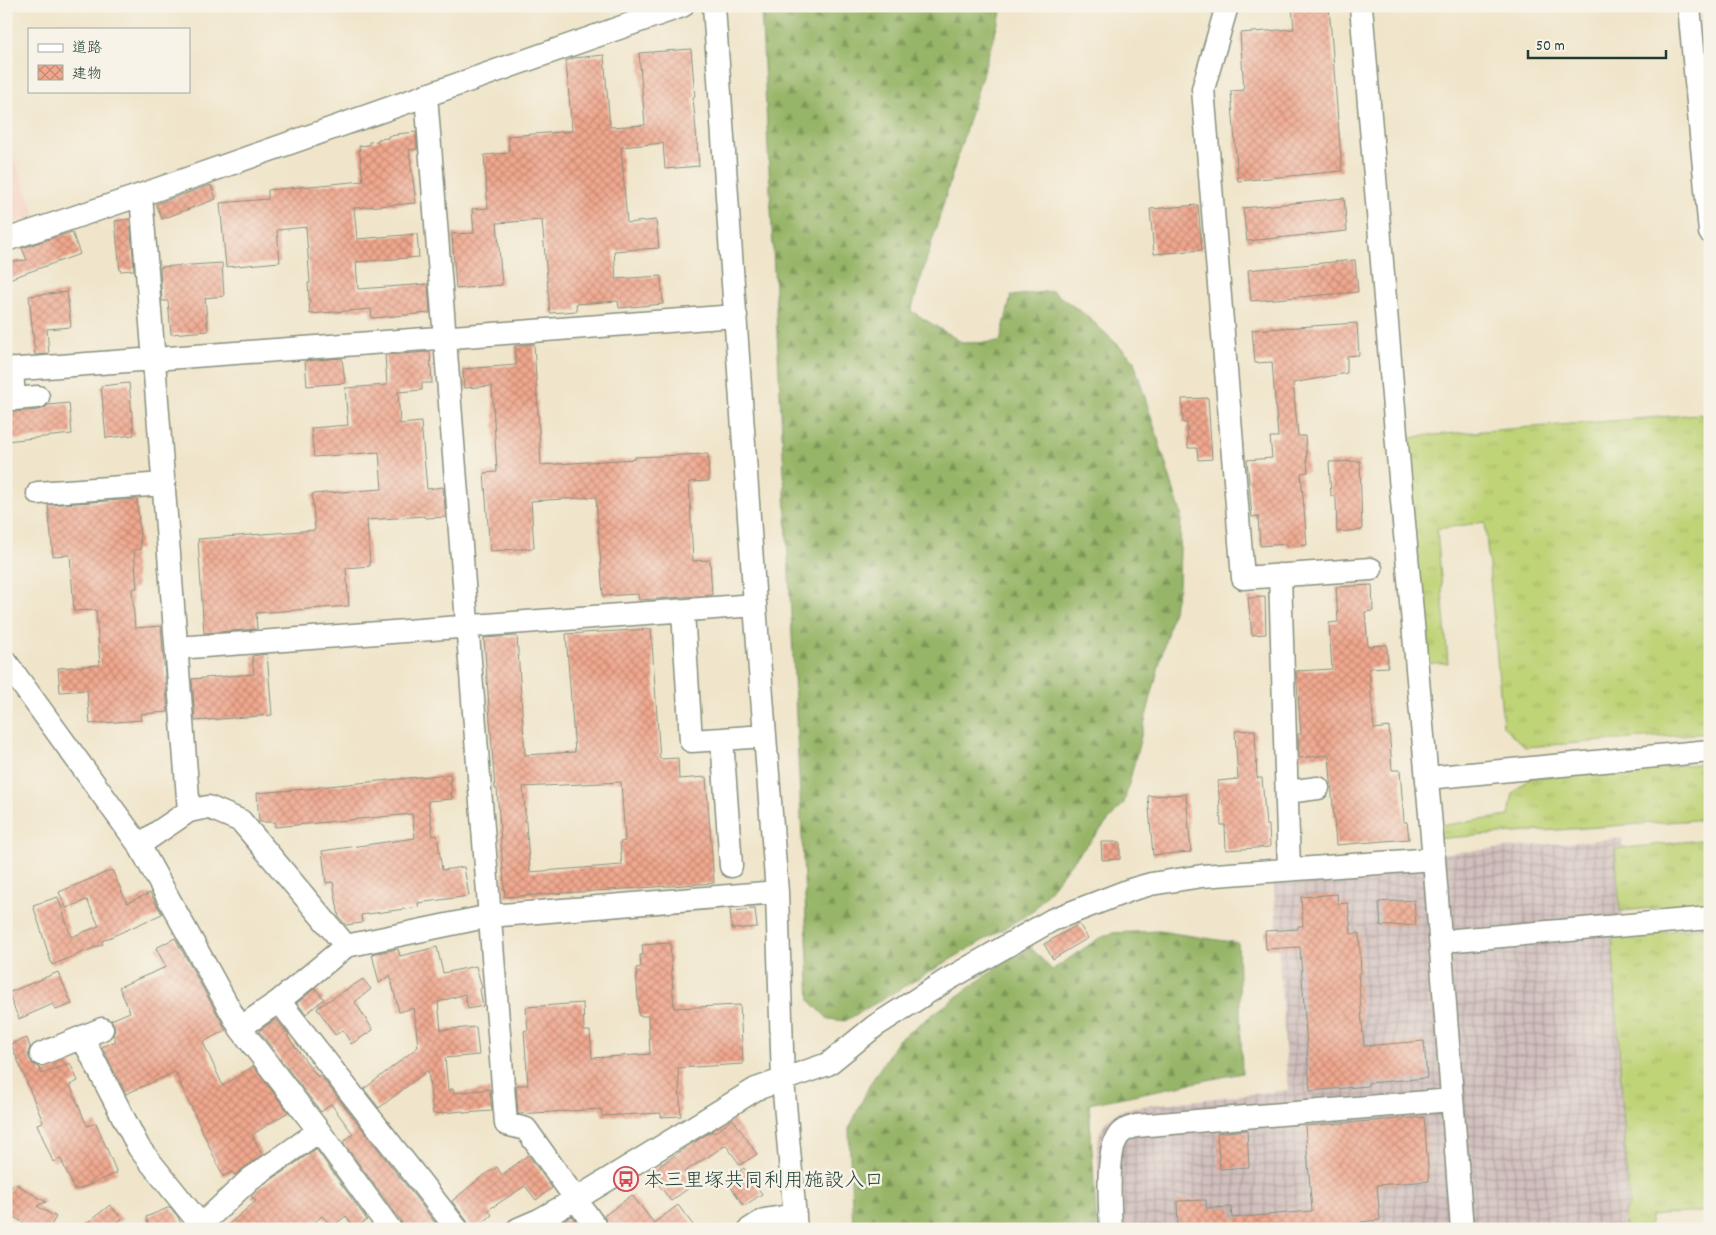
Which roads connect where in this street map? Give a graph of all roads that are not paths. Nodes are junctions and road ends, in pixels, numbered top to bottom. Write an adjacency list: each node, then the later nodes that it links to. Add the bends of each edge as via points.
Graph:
1 (682, 6): 6 (street)
2 (714, 6): 10 (street)
3 (1227, 6): 18 (street, via 1203,89 1243,578)
4 (1361, 6): 27 (street)
5 (1689, 6): 8 (street)
6 (426, 96): 7 (street); 11 (street)
7 (141, 195): 9 (street); 12 (street)
8 (1710, 232)
9 (6, 240)
10 (736, 316): 11 (street); 19 (street)
11 (445, 337): 12 (street); 21 (street)
12 (154, 359): 13 (street); 15 (street)
13 (9, 370): 14 (street, via 14,399)
14 (38, 397)
15 (164, 484): 16 (street); 22 (street)
16 (38, 493)
17 (1371, 569): 18 (street)
18 (1280, 575): 29 (street)
19 (755, 605): 20 (street); 24 (street)
20 (683, 611): 21 (street); 25 (street, via 691,741)
21 (468, 627): 22 (street); 36 (street)
22 (177, 648): 30 (street)
23 (6, 662): 31 (street)
24 (765, 736): 25 (street); 35 (street)
25 (722, 739): 33 (street)
26 (1710, 751): 27 (street)
27 (1427, 778): 32 (street)
28 (1318, 788): 29 (street)
29 (1287, 792): 34 (street)
30 (189, 811): 31 (street); 39 (street, via 208,807 241,821)
31 (139, 845): 41 (street)
32 (1434, 858): 34 (street); 44 (street)
33 (731, 866)
34 (1289, 869): 43 (street, via 1151,884 1052,920 875,1026 828,1064)
35 (777, 892): 36 (street); 43 (street)
36 (490, 916): 39 (street); 46 (street, via 506,1124 526,1129)
37 (1710, 918): 38 (street)
38 (1455, 940)
39 (346, 946): 40 (street)
40 (279, 1000): 41 (street); 50 (street)
41 (240, 1028): 45 (street)
42 (41, 1054): 48 (street, via 92,1033 139,1148)
43 (783, 1081): 46 (street, via 756,1089); 47 (street)
44 (1452, 1100): 54 (street, via 1136,1126 1125,1130 1117,1136 1111,1150); 55 (street)
45 (319, 1131): 48 (street, via 250,1179); 49 (street)
46 (576, 1199): 51 (street); 52 (street)
47 (796, 1222): 53 (street, via 764,1220)
48 (202, 1227)
49 (390, 1229)
50 (457, 1229)
51 (518, 1229)
52 (598, 1229)
53 (750, 1229)
54 (1112, 1229)
55 (1462, 1229)

